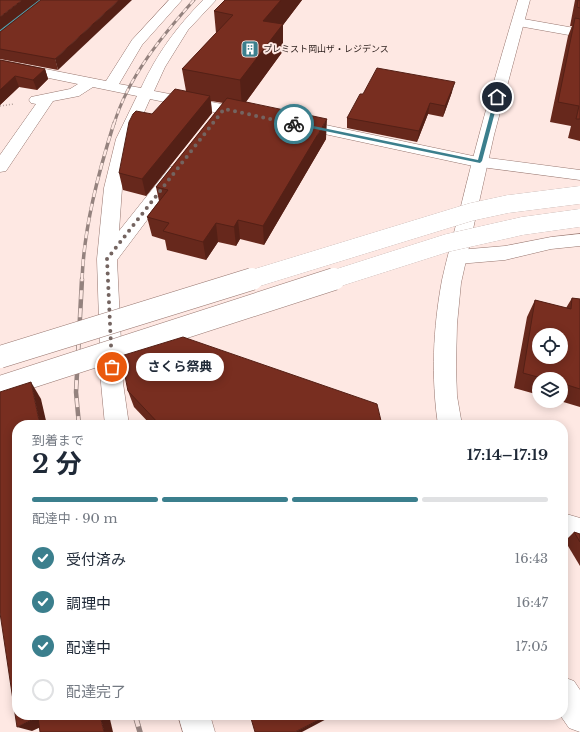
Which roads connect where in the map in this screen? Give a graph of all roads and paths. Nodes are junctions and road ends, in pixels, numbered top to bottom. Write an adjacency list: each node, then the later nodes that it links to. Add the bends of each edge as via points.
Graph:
1 (176, 0): 8 (street, via 137,43)
2 (210, 0): 9 (street, via 183,28 158,67)
3 (524, 0): 4 (street)
4 (518, 22): 5 (street); 13 (street)
5 (580, 33)
6 (0, 64): 7 (street)
7 (91, 82): 8 (street); 14 (street, via 74,93 42,99)
8 (110, 86): 9 (street)
9 (146, 93): 10 (street, via 220,116); 20 (street, via 124,139 114,188)
10 (263, 117)
11 (286, 122): 13 (street)
12 (185, 159): 20 (street)
13 (480, 161): 15 (street, via 543,172); 19 (street)
14 (0, 167)
15 (580, 175)
16 (580, 195): 21 (street, bridge, via 508,204 463,215)
17 (580, 218): 22 (street, bridge, via 522,226 447,243)
18 (580, 240): 19 (street)
19 (458, 258): 24 (street, via 453,272 443,376)
20 (107, 259): 23 (street, via 112,383)
21 (0, 357)
22 (0, 387)
23 (116, 420)
24 (449, 420)
25 (568, 527): 26 (street)
26 (580, 531)
27 (568, 699): 28 (street)
28 (580, 717)
29 (195, 720): 30 (street)
30 (199, 732)

